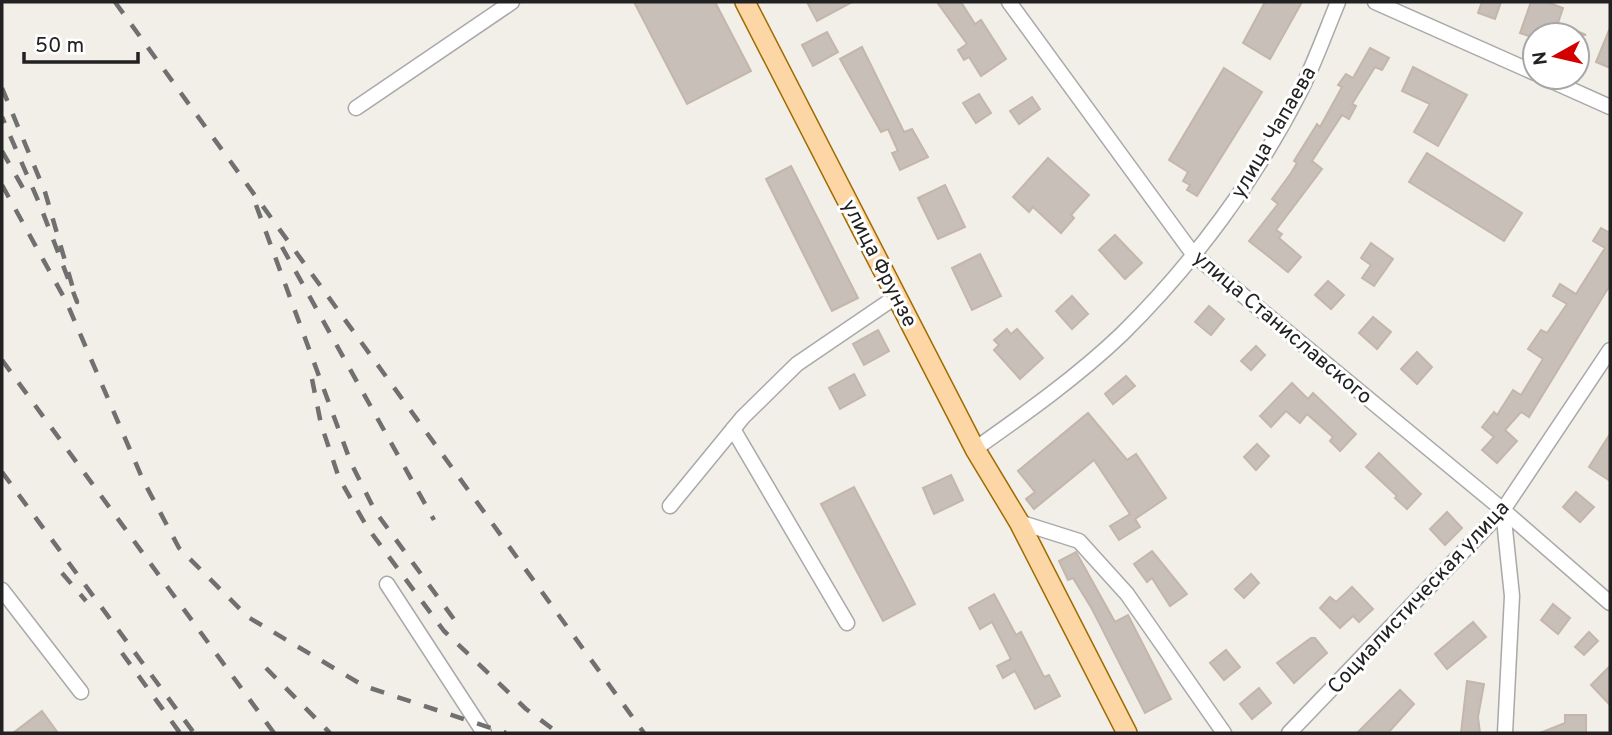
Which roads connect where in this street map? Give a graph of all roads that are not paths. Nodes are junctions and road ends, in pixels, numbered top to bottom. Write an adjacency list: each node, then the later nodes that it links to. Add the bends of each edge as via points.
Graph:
1 (512, 2): 9 (street)
2 (745, 2): 11 (main road, улица Фрунзе)
3 (1009, 2): 10 (street, улица Станиславского)
4 (1338, 2): 10 (street, улица Чапаева, via 1295,101 1251,177)
5 (1375, 2): 6 (street)
6 (1521, 67)
7 (1574, 91): 8 (street)
8 (1610, 107)
9 (356, 108)
10 (1193, 254): 14 (street, улица Чапаева, via 1122,333 1046,399); 16 (street, улица Станиславского)
11 (897, 296): 13 (street, via 797,365); 14 (main road, улица Фрунзе)
12 (1610, 351): 16 (street, Социалистическая улица)
13 (733, 429): 15 (street); 21 (street)
14 (975, 449): 17 (main road, улица Фрунзе)
15 (670, 506)
16 (1503, 510): 20 (street, улица Станиславского); 26 (street, Социалистическая улица); 27 (street, via 1511,596)
17 (1019, 522): 24 (main road, улица Фрунзе); 25 (street, via 1079,541 1127,594)
18 (387, 584): 23 (street)
19 (2, 590): 22 (street)
20 (1610, 603)
21 (847, 623)
22 (81, 692)
23 (484, 733)
24 (1126, 733)
25 (1224, 733)
26 (1289, 733)
27 (1505, 733)

